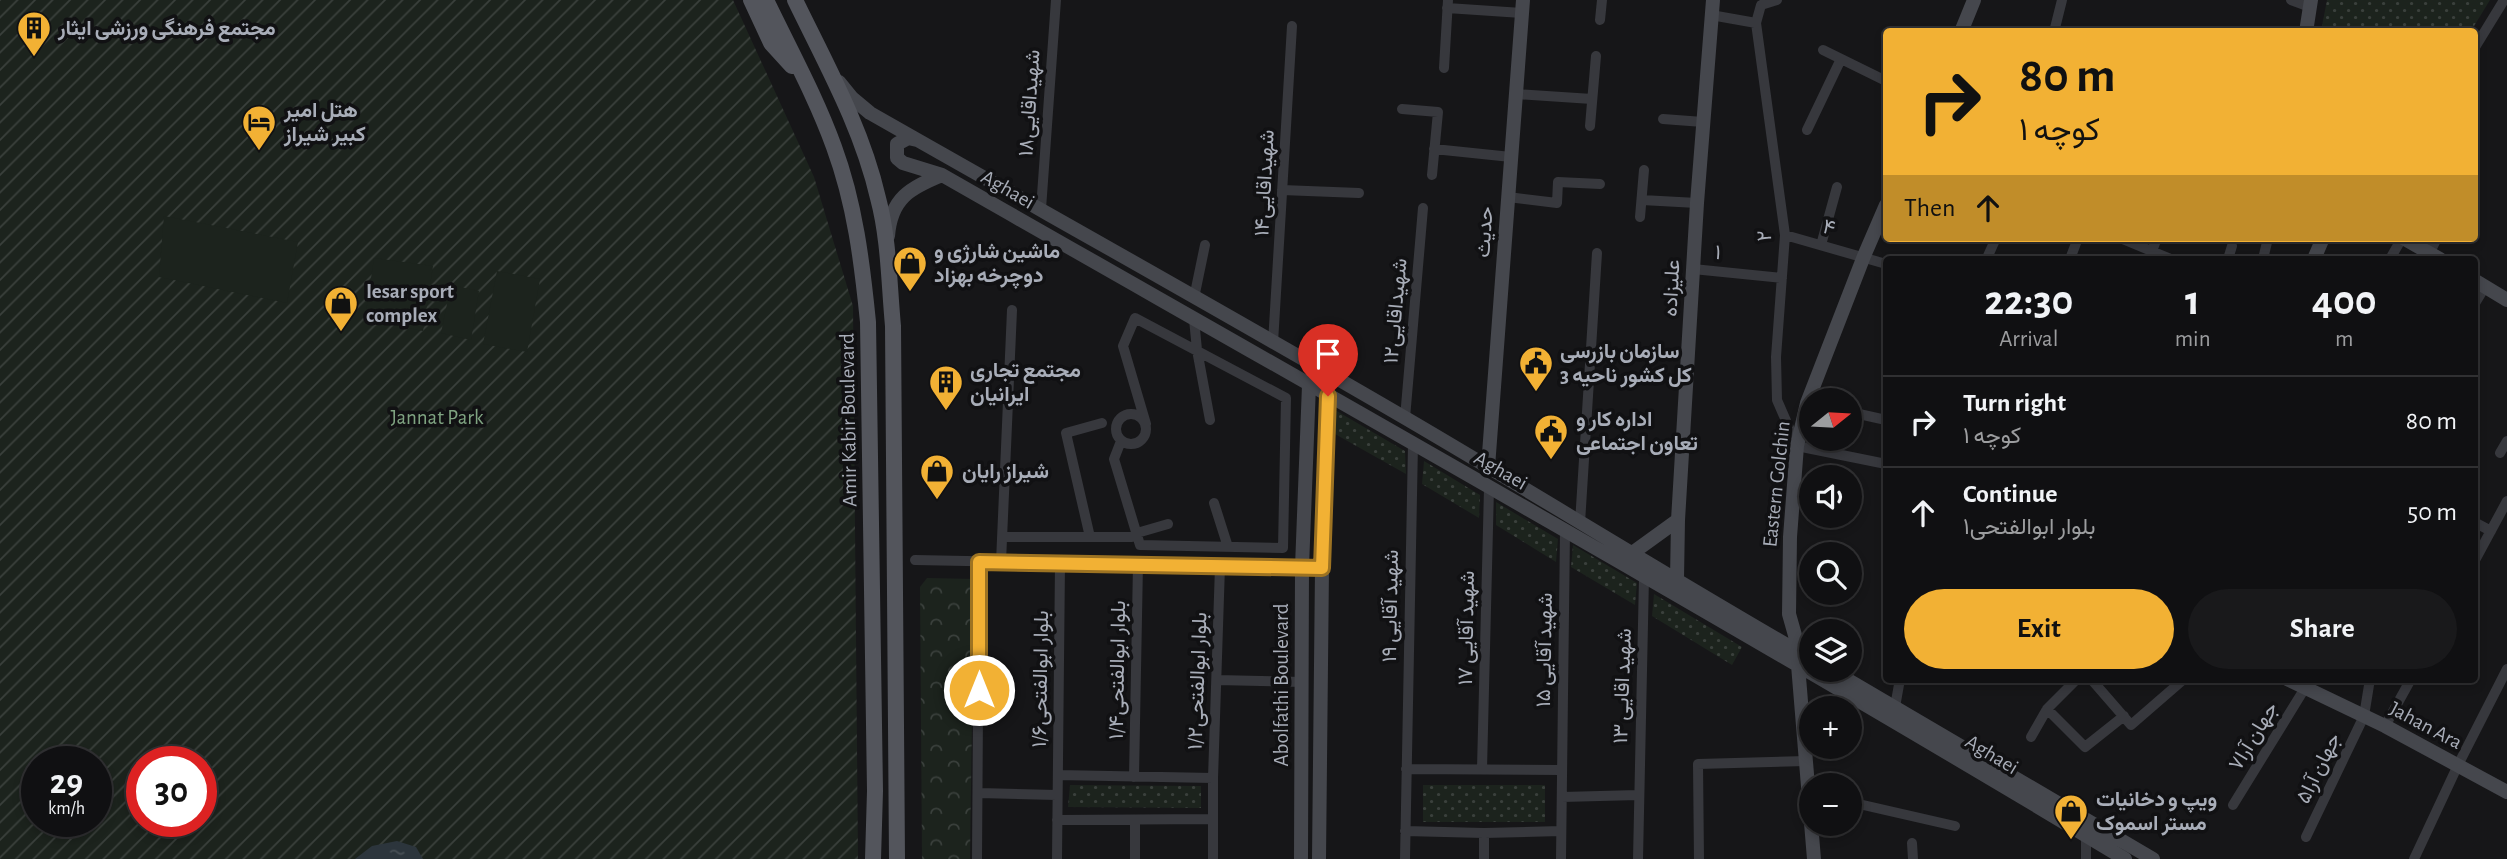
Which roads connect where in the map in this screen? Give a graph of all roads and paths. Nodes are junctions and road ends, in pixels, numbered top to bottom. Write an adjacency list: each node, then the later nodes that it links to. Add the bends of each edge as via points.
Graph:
1 (751, 0): 27 (main road, via 771,43)
2 (766, 0): 27 (main road, Amir Kabir Boulevard)
3 (795, 0): 26 (main road)
4 (1056, 0): 50 (street, شهیداقایی۱۸)
5 (1602, 0): 15 (street)
6 (1777, 0): 16 (street, via 1761,5)
7 (1974, 0): 18 (street)
8 (2062, 0): 19 (street)
9 (2291, 0): 11 (street)
10 (2504, 0): 21 (street)
11 (2310, 3): 20 (street)
12 (1447, 4): 13 (street); 25 (street)
13 (1523, 6): 29 (street, حدیث)
14 (1712, 7): 16 (street); 33 (street, علیزاده)
15 (1601, 20)
16 (1756, 23): 53 (street, ۲)
17 (1292, 26): 44 (street, شهیداقایی۱۴)
18 (1964, 28)
19 (2055, 28)
20 (2307, 28)
21 (2478, 42)
22 (1823, 50): 24 (street)
23 (1596, 56): 30 (street)
24 (1842, 59): 28 (street); 35 (street)
25 (1444, 68)
26 (830, 71): 36 (street, Aghaei, via 870,113); 59 (main road, via 860,138 879,199)
27 (802, 74): 117 (main road, Amir Kabir Boulevard, via 834,147 853,208 862,258 868,322)
28 (1883, 80)
29 (1516, 94): 30 (street); 38 (street, حدیث)
30 (1592, 99): 34 (street)
31 (1402, 109): 37 (street, via 1438,112)
32 (1663, 119): 33 (street)
33 (1703, 122): 48 (street, علیزاده)
34 (1590, 126)
35 (1807, 130)
36 (918, 140): 41 (street, Aghaei, via 897,144 897,158); 50 (street, Aghaei)
37 (1434, 149): 38 (street); 40 (street)
38 (1511, 157): 46 (street, حدیث)
39 (1644, 170): 47 (street)
40 (1432, 174)
41 (942, 175): 59 (street, via 918,185 896,204 889,221); 72 (street, Aghaei)
42 (1601, 184): 46 (street, via 1558,182 1557,202)
43 (1837, 187): 57 (street)
44 (1282, 190): 45 (street); 73 (street, شهیداقایی۱۴)
45 (1359, 194)
46 (1508, 197): 91 (street, حدیث)
47 (1642, 200): 48 (street); 52 (street)
48 (1697, 203): 66 (street, علیزاده)
49 (1423, 208): 79 (street, شهیداقایی۱۲)
50 (1041, 209): 69 (street, Aghaei)
51 (1883, 212): 64 (street, Eastern Golchin)
52 (1640, 217)
53 (1785, 235): 57 (street, ۴); 67 (street, ۲)
54 (2127, 242): 61 (street)
55 (2409, 242): 63 (street)
56 (1205, 245): 69 (street)
57 (1821, 245): 64 (street, ۴)
58 (2232, 246): 62 (street)
59 (887, 251): 118 (main road, via 893,326)
60 (1597, 253): 96 (street)
61 (2151, 255)
62 (2229, 256)
63 (2435, 256)
64 (1864, 257): 65 (street, ۴); 76 (street, Eastern Golchin)
65 (1883, 263)
66 (1693, 269): 67 (street, ۱); 95 (street, علیزاده)
67 (1782, 278): 88 (street, ۲, via 1777,400)
68 (2480, 283): 70 (street)
69 (1194, 298): 73 (street, Aghaei)
70 (2507, 300)
71 (1012, 310): 102 (street)
72 (1194, 319): 74 (street); 75 (street, Aghaei)
73 (1273, 343): 79 (street, Aghaei)
74 (1197, 350): 80 (street); 83 (street, via 1135,318 1123,346); 104 (street, via 1286,398 1283,548)
75 (1309, 385): 77 (street, Aghaei); 113 (street, Abolfathi Boulevard)
76 (1815, 388)
77 (1328, 396): 87 (street, Aghaei); 114 (street, Abolfathi Boulevard)
78 (1862, 415): 81 (street)
79 (1405, 418): 91 (street, Aghaei)
80 (1210, 420)
81 (1883, 420)
82 (1102, 423): 103 (street, via 1066,433)
83 (1146, 424): 85 (street, via 1143,439 1136,444); 85 (street, via 1141,417 1126,414 1116,426)
84 (1799, 439): 88 (street, Eastern Golchin)
85 (1121, 441): 101 (street, via 1114,459)
86 (2507, 441): 89 (street)
87 (1413, 444): 92 (street, Aghaei); 146 (street, شهید آقایی ۱۹)
88 (1797, 446): 90 (street); 119 (street, Eastern Golchin)
89 (2500, 453)
90 (1883, 463)
91 (1488, 467): 96 (street, Aghaei)
92 (1489, 488): 99 (street, Aghaei); 147 (street, شهید آقایی ۱۷)
93 (2507, 501): 100 (street)
94 (1214, 503): 104 (street)
95 (1678, 520): 105 (street); 116 (street, علیزاده)
96 (1580, 523): 105 (street, Aghaei)
97 (1168, 524): 101 (street)
98 (2478, 524): 100 (street)
99 (1565, 531): 115 (street, Aghaei); 148 (street, شهید آقایی ۱۵)
100 (2491, 531): 106 (street)
101 (1135, 535): 103 (street); 104 (street, via 1140,544)
102 (1002, 537): 103 (street); 109 (street)
103 (1090, 537)
104 (1228, 547)
105 (1631, 554): 116 (street, Aghaei)
106 (2478, 555)
107 (915, 560): 108 (street)
108 (979, 562): 109 (street); 157 (street)
109 (1000, 562): 110 (street)
110 (1060, 563): 111 (street); 150 (street, بلوار ابوالفتحی۱/۶)
111 (1138, 564): 112 (street); 151 (street, بلوار ابوالفتحی۱/۴)
112 (1220, 566): 113 (street); 125 (street, بلوار ابوالفتحی۱/۲)
113 (1302, 567): 114 (street); 126 (street, Abolfathi Boulevard)
114 (1322, 568): 155 (street, Abolfathi Boulevard)
115 (1644, 577): 123 (street, Aghaei); 159 (street, شهید اقایی ۱۳)
116 (1677, 579): 120 (street, Aghaei)
117 (872, 593): 118 (main road); 174 (main road, Amir Kabir Boulevard)
118 (897, 593): 175 (main road)
119 (1789, 614): 120 (street, via 1781,631); 121 (street, Eastern Golchin)
120 (1769, 635): 122 (street, Aghaei)
121 (1799, 646)
122 (1799, 656)
123 (1799, 657)
124 (2507, 669): 145 (street)
125 (1217, 680): 126 (street); 152 (street, بلوار ابوالفتحی۱/۲)
126 (1303, 682): 154 (street, Abolfathi Boulevard)
127 (1804, 682): 144 (street, Eastern Golchin)
128 (1842, 682): 153 (street, Aghaei)
129 (1852, 682): 138 (street, Aghaei)
130 (1899, 683): 138 (street)
131 (2073, 683): 139 (street)
132 (2099, 683): 140 (street)
133 (2179, 683): 140 (street, via 2131,725)
134 (2295, 683): 137 (street, Jahan Ara)
135 (2369, 683): 141 (street, جهان آرا۵)
136 (2409, 683): 142 (street)
137 (2305, 688): 141 (street, Jahan Ara); 162 (street, جهان آرا۷)
138 (1895, 707): 153 (street, Aghaei)
139 (2047, 709): 140 (street, via 2085,747); 143 (street)
140 (2124, 716)
141 (2364, 716): 142 (street, Jahan Ara); 172 (street, جهان آرا۵)
142 (2385, 726): 145 (street, Jahan Ara)
143 (2031, 737)
144 (1806, 761): 149 (street, Eastern Golchin); 186 (street, via 1698,764)
145 (2458, 765): 156 (street, Jahan Ara); 192 (street)
146 (1406, 769): 147 (street); 167 (street, شهید آقایی ۱۹)
147 (1482, 769): 148 (street)
148 (1561, 770): 160 (street, شهید آقایی ۱۵)
149 (1808, 773)
150 (1058, 775): 151 (street); 158 (street, بلوار ابوالفتحی۱/۶)
151 (1135, 776): 152 (street)
152 (1213, 778): 163 (street, بلوار ابوالفتحی۱/۲)
153 (2009, 782): 170 (street, Aghaei); 191 (street, Aghaei)
154 (1303, 789): 155 (street); 180 (street, Abolfathi Boulevard)
155 (1321, 791): 181 (street, Abolfathi Boulevard)
156 (2507, 792)
157 (979, 793): 158 (street); 176 (street)
158 (1057, 795): 164 (street, بلوار ابوالفتحی۱/۶)
159 (1638, 796): 160 (street); 185 (street, شهید اقایی ۱۳)
160 (1562, 797): 168 (street, شهید آقایی ۱۵)
161 (1862, 805): 166 (street)
162 (2233, 805)
163 (1213, 819): 165 (street); 179 (street, بلوار ابوالفتحی۱/۲)
164 (1057, 820): 165 (street); 177 (street, بلوار ابوالفتحی۱/۶)
165 (1135, 820): 178 (street)
166 (1955, 826)
167 (1405, 831): 169 (street); 182 (street, شهید آقایی ۱۹)
168 (1561, 831): 169 (street); 184 (street, شهید آقایی ۱۵)
169 (1484, 833): 183 (street)
170 (2086, 835): 189 (street); 190 (street, Aghaei)
171 (1813, 836): 187 (street, Eastern Golchin)
172 (2306, 837)
173 (1912, 843): 188 (street)
174 (873, 859)
175 (897, 859)
176 (977, 859)
177 (1057, 859)
178 (1135, 859)
179 (1213, 859)
180 (1301, 859)
181 (1319, 859)
182 (1405, 859)
183 (1484, 859)
184 (1561, 859)
185 (1638, 859)
186 (1699, 859)
187 (1814, 859)
188 (1913, 859)
189 (2086, 859)
190 (2125, 859)
191 (2154, 859)
192 (2414, 859)

